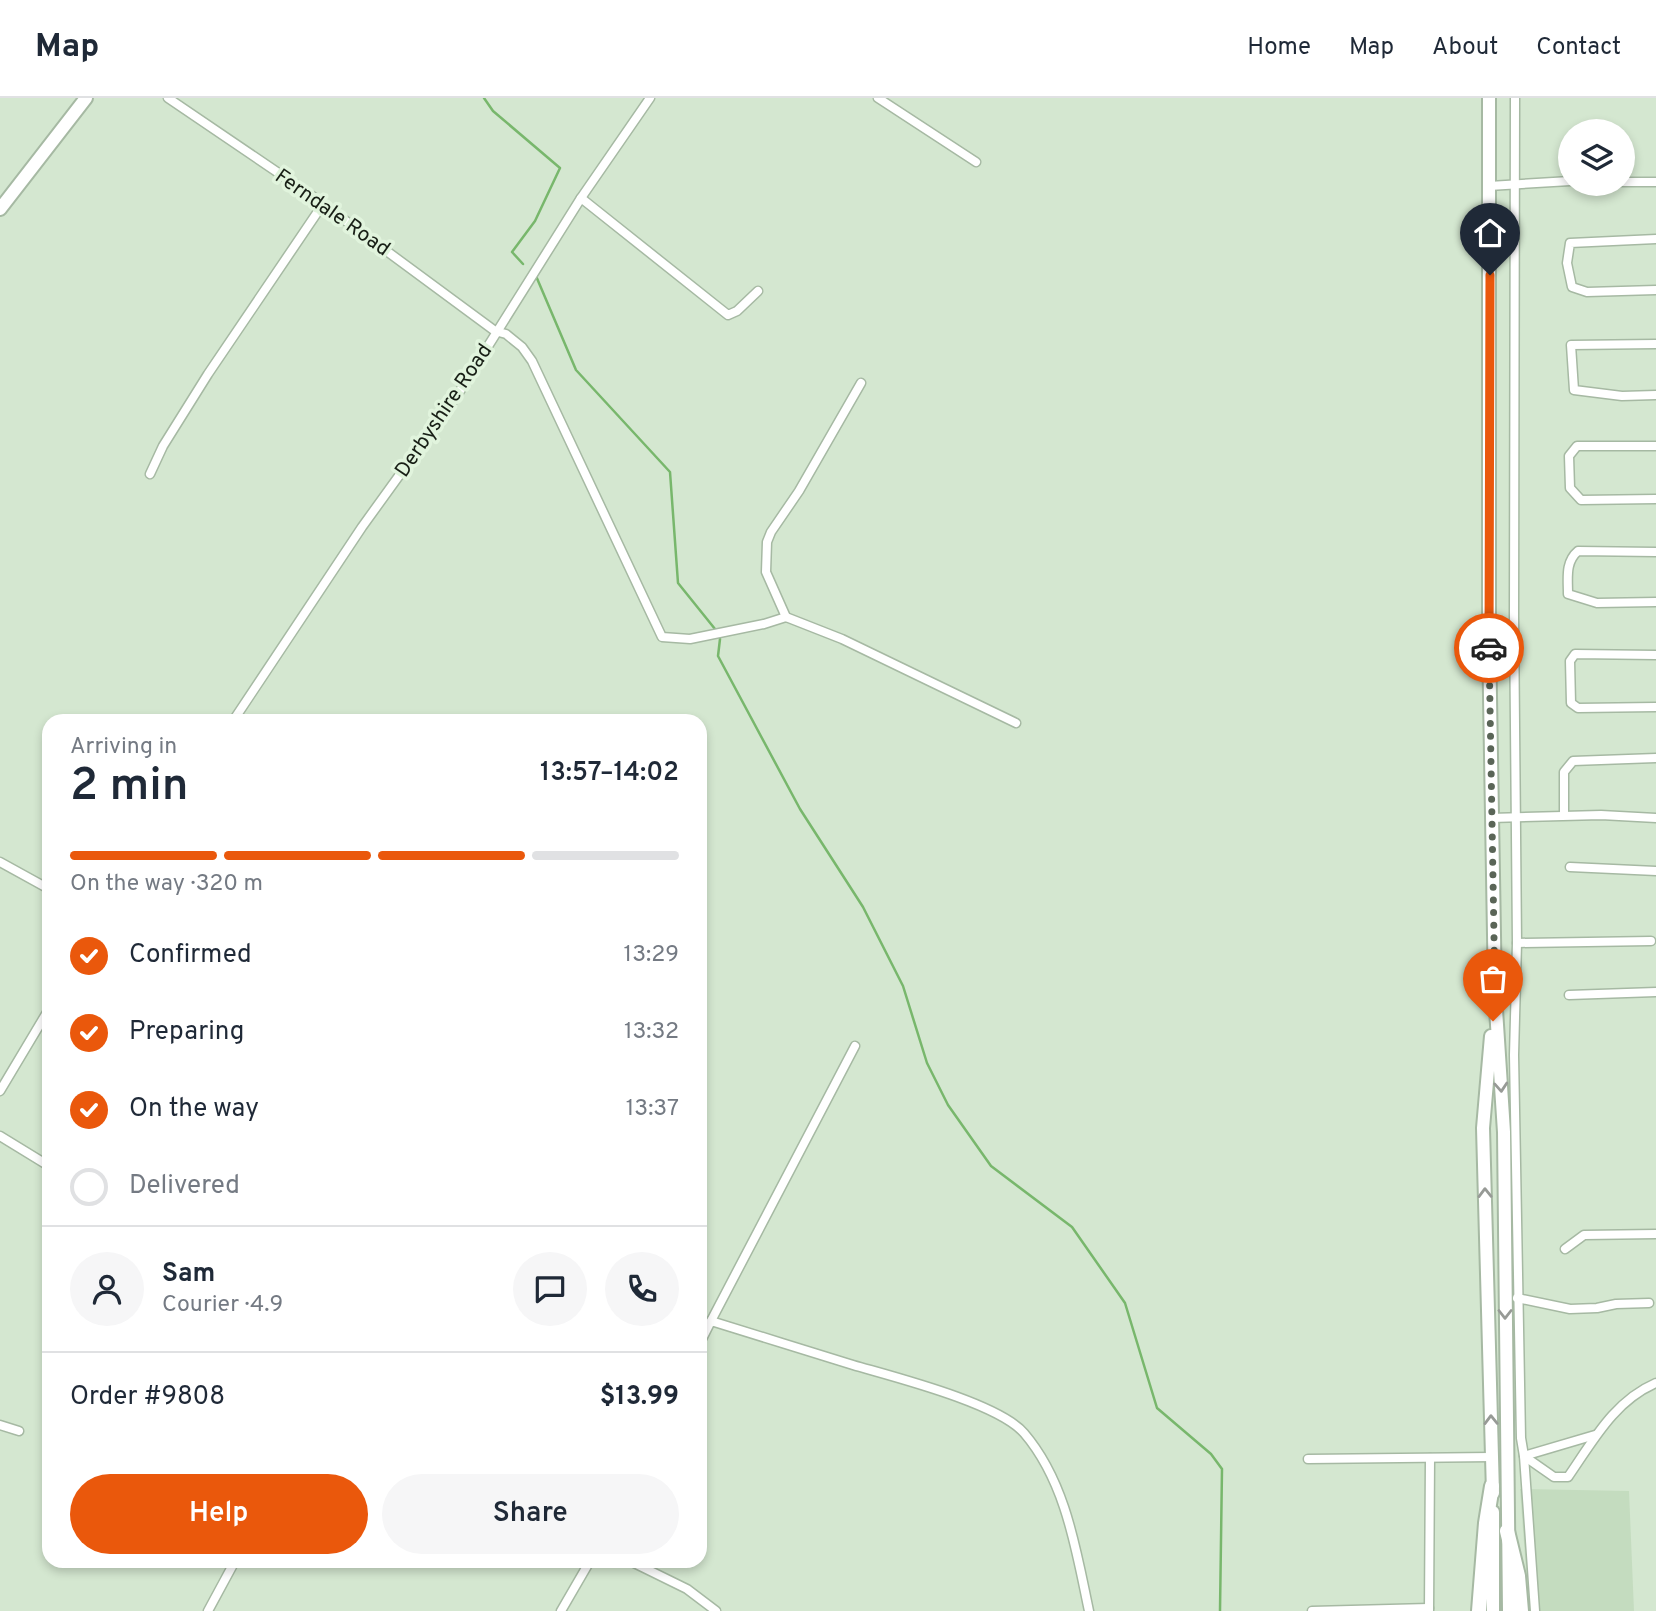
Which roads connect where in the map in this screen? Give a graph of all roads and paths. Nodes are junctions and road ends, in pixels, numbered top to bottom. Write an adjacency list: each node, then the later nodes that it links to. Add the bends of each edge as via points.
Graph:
1 (86, 98): 15 (main road)
2 (168, 98): 14 (street, Ferndale Road)
3 (650, 98): 13 (street, Derbyshire Road)
4 (878, 98): 7 (street)
5 (1489, 98): 12 (main road)
6 (1515, 98): 11 (street)
7 (976, 162)
8 (1558, 182): 11 (street)
9 (1635, 182): 10 (street)
10 (1656, 182)
11 (1514, 184): 12 (street); 36 (street)
12 (1489, 186): 35 (main road)
13 (581, 198): 18 (street, via 728,315); 19 (street, Derbyshire Road)
14 (323, 204): 19 (street, Ferndale Road); 24 (street, via 208,374)
15 (0, 209)
16 (1656, 239): 17 (street, via 1570,243 1567,263 1572,287 1587,292)
17 (1656, 290)
18 (758, 291)
19 (495, 331): 28 (street, Ferndale Road, via 522,346 532,361 662,636 690,639); 31 (street, Derbyshire Road, via 458,394 362,527)
20 (1656, 344): 22 (street, via 1571,345 1574,390)
21 (861, 383): 28 (street, via 767,542 766,572)
22 (1656, 396)
23 (1656, 446): 25 (street, via 1577,446 1569,456 1570,488 1581,499)
24 (150, 474)
25 (1656, 499)
26 (1656, 552): 27 (street, via 1578,551 1568,570 1568,594 1597,603)
27 (1656, 602)
28 (786, 617): 32 (street, via 880,656)
29 (1656, 655): 30 (street, via 1575,654 1570,661 1571,703 1578,708)
30 (1656, 707)
31 (238, 714)
32 (1016, 723)
33 (1656, 758): 34 (street, via 1573,761 1564,772)
34 (1564, 815): 36 (street); 37 (street)
35 (1491, 818): 36 (street); 45 (main road)
36 (1516, 818): 43 (street)
37 (1656, 818)
38 (0, 862): 41 (street)
39 (1570, 867): 40 (street)
40 (1656, 871)
41 (42, 885)
42 (1651, 941): 43 (street)
43 (1517, 943): 54 (street)
44 (1656, 992): 46 (street)
45 (1495, 994): 63 (main road, one-way to 45, via 1483,1128); 67 (main road, one-way to 67, via 1504,1132)
46 (1569, 995)
47 (42, 1021): 49 (street)
48 (855, 1046): 56 (street)
49 (0, 1091)
50 (0, 1136): 51 (street)
51 (42, 1162)
52 (1656, 1234): 53 (street, via 1584,1235)
53 (1565, 1249)
54 (1517, 1297): 55 (street, via 1570,1309); 62 (street)
55 (1648, 1303)
56 (712, 1321): 57 (street); 75 (street, via 949,1394 1020,1428 1051,1476 1067,1514)
57 (707, 1330)
58 (1656, 1383): 61 (street, via 1637,1392)
59 (0, 1425): 60 (street)
60 (19, 1431)
61 (1595, 1435): 62 (street); 62 (street, via 1568,1477 1554,1477)
62 (1524, 1456): 81 (street)
63 (1492, 1457): 64 (street); 66 (main road)
64 (1430, 1458): 65 (street); 71 (street)
65 (1308, 1459)
66 (1492, 1486): 77 (highway); 78 (main road)
67 (1507, 1531): 79 (main road); 80 (highway)
68 (231, 1568): 72 (street)
69 (586, 1568): 73 (street)
70 (645, 1568): 74 (street, via 687,1588)
71 (1429, 1609): 76 (street)
72 (208, 1611)
73 (561, 1611)
74 (716, 1611)
75 (1089, 1611)
76 (1312, 1611)
77 (1479, 1611)
78 (1493, 1611)
79 (1509, 1611)
80 (1521, 1611)
81 (1535, 1611)

